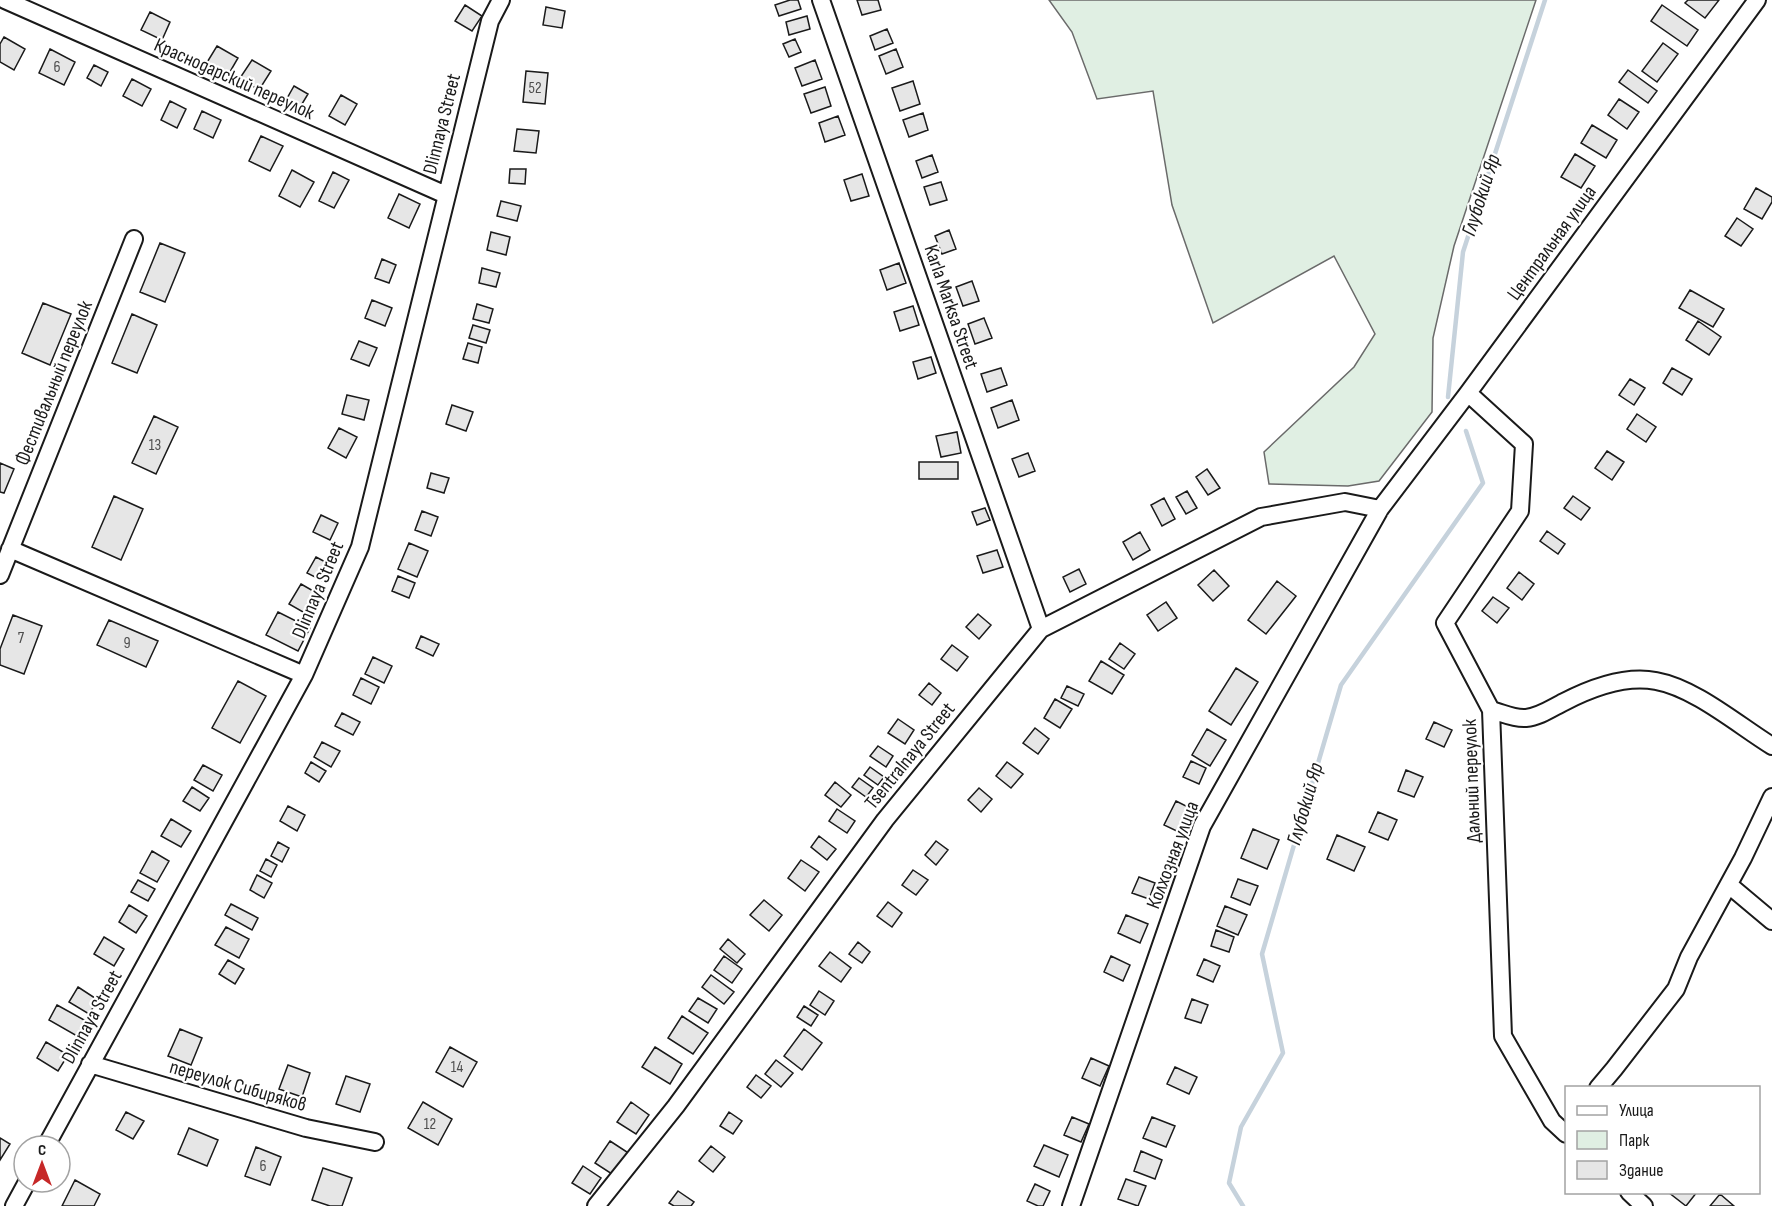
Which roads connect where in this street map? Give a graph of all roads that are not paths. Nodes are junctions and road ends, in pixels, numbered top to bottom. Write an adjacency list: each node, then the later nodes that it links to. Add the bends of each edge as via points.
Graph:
1 (5, 0): 5 (street, Краснодарский переулок)
2 (501, 0): 5 (street, Dlinnaya Street, via 490,21)
3 (821, 0): 11 (street, Karla Marksa Street)
4 (1756, 0): 7 (street, Центральная улица)
5 (446, 195): 12 (street, Dlinnaya Street, via 360,547)
6 (134, 239): 9 (street, Фестивальный переулок)
7 (1467, 393): 8 (street, Центральная улица); 13 (street, Дальний переулок, via 1524,444 1520,511 1445,623)
8 (1380, 509): 11 (street, Tsentralnaya Street, via 1345,502 1261,517); 25 (street, Колхозная улица, via 1202,826)
9 (10, 549): 10 (street, Фестивальный переулок); 12 (street)
10 (0, 575)
11 (1041, 629): 24 (street, Tsentralnaya Street, via 885,820 676,1106)
12 (304, 675): 18 (street, Dlinnaya Street)
13 (1491, 710): 14 (street, via 1528,718 1604,686 1630,680 1656,681 1714,707); 20 (street, Дальний переулок, via 1503,1036 1552,1121)
14 (1772, 746)
15 (1772, 797): 16 (street)
16 (1728, 885): 17 (street); 19 (street, via 1676,989)
17 (1772, 921)
18 (90, 1064): 21 (street, Dlinnaya Street); 22 (street, переулок Сибиряков, via 306,1128)
19 (1600, 1086)
20 (1565, 1130)
21 (52, 1134)
22 (375, 1142)
23 (1631, 1194): 26 (street)
24 (596, 1206)
25 (1071, 1206)
26 (1644, 1206)

